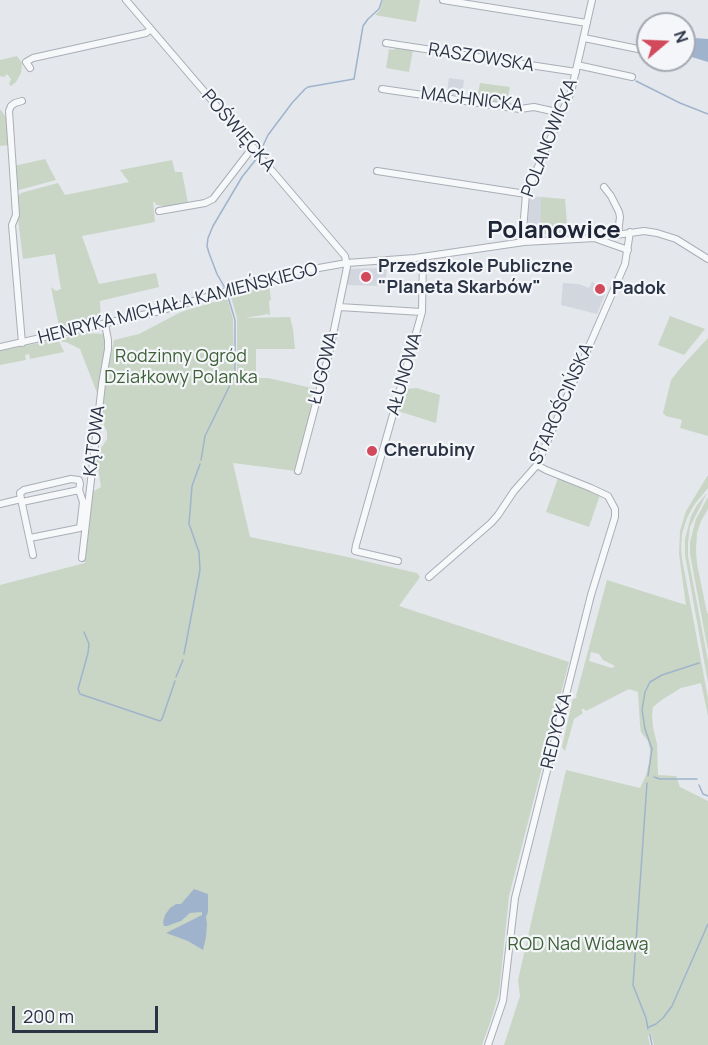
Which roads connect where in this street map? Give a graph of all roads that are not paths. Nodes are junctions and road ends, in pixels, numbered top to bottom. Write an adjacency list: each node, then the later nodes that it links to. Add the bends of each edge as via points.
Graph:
1 (126, 0): 5 (street, POŚWIĘCKA)
2 (443, 0): 4 (street)
3 (592, 0): 4 (street, POLANOWICKA)
4 (587, 23): 6 (street, POLANOWICKA)
5 (151, 29): 10 (street, via 33,58 26,62); 16 (street, POŚWIĘCKA)
6 (584, 38): 8 (street); 9 (street, POLANOWICKA)
7 (386, 43): 11 (street, RASZOWSKA)
8 (636, 49)
9 (577, 65): 11 (street, POLANOWICKA); 12 (street)
10 (30, 68)
11 (576, 72): 15 (street, POLANOWICKA)
12 (632, 77)
13 (382, 89): 15 (street, MACHNICKA)
14 (22, 101): 32 (street, via 9,111 16,215 12,225)
15 (561, 113): 19 (street, POLANOWICKA)
16 (253, 147): 20 (street, via 210,201); 28 (street, POŚWIĘCKA, via 340,249)
17 (376, 171): 19 (street)
18 (604, 187): 22 (street, via 619,212)
19 (526, 195): 24 (street, POLANOWICKA)
20 (159, 211)
21 (630, 232): 22 (street, HENRYKA MICHAŁA KAMIEŃSKIEGO); 25 (street, STAROŚCIŃSKA); 27 (street, HENRYKA MICHAŁA KAMIEŃSKIEGO, via 666,235)
22 (618, 234): 23 (street, HENRYKA MICHAŁA KAMIEŃSKIEGO)
23 (596, 238): 24 (street, HENRYKA MICHAŁA KAMIEŃSKIEGO); 25 (street)
24 (524, 242): 26 (street, HENRYKA MICHAŁA KAMIEŃSKIEGO)
25 (628, 249): 34 (street, STAROŚCIŃSKA, via 625,264)
26 (423, 257): 28 (street, HENRYKA MICHAŁA KAMIEŃSKIEGO); 30 (street, AŁUNOWA)
27 (708, 259)
28 (347, 263): 29 (street, ŁUGOWA); 31 (street, HENRYKA MICHAŁA KAMIEŃSKIEGO, via 279,274)
29 (339, 307): 30 (street); 35 (street, ŁUGOWA)
30 (422, 312): 42 (street, AŁUNOWA, via 355,551)
31 (105, 324): 32 (street, HENRYKA MICHAŁA KAMIEŃSKIEGO); 41 (street, KĄTOWA, via 108,349)
32 (22, 343): 33 (street, HENRYKA MICHAŁA KAMIEŃSKIEGO)
33 (0, 347)
34 (537, 465): 43 (street, STAROŚCIŃSKA, via 491,523); 44 (street, REDYCKA, via 608,496 615,517 591,595 515,898 503,1001)
35 (298, 471)
36 (79, 490): 37 (street); 37 (street, via 78,480 71,479 24,490 20,493); 39 (street, via 80,528)
37 (22, 501): 38 (street); 39 (street)
38 (0, 504)
39 (30, 538): 40 (street)
40 (33, 555)
41 (82, 558)
42 (398, 561)
43 (429, 577)
44 (488, 1045)

